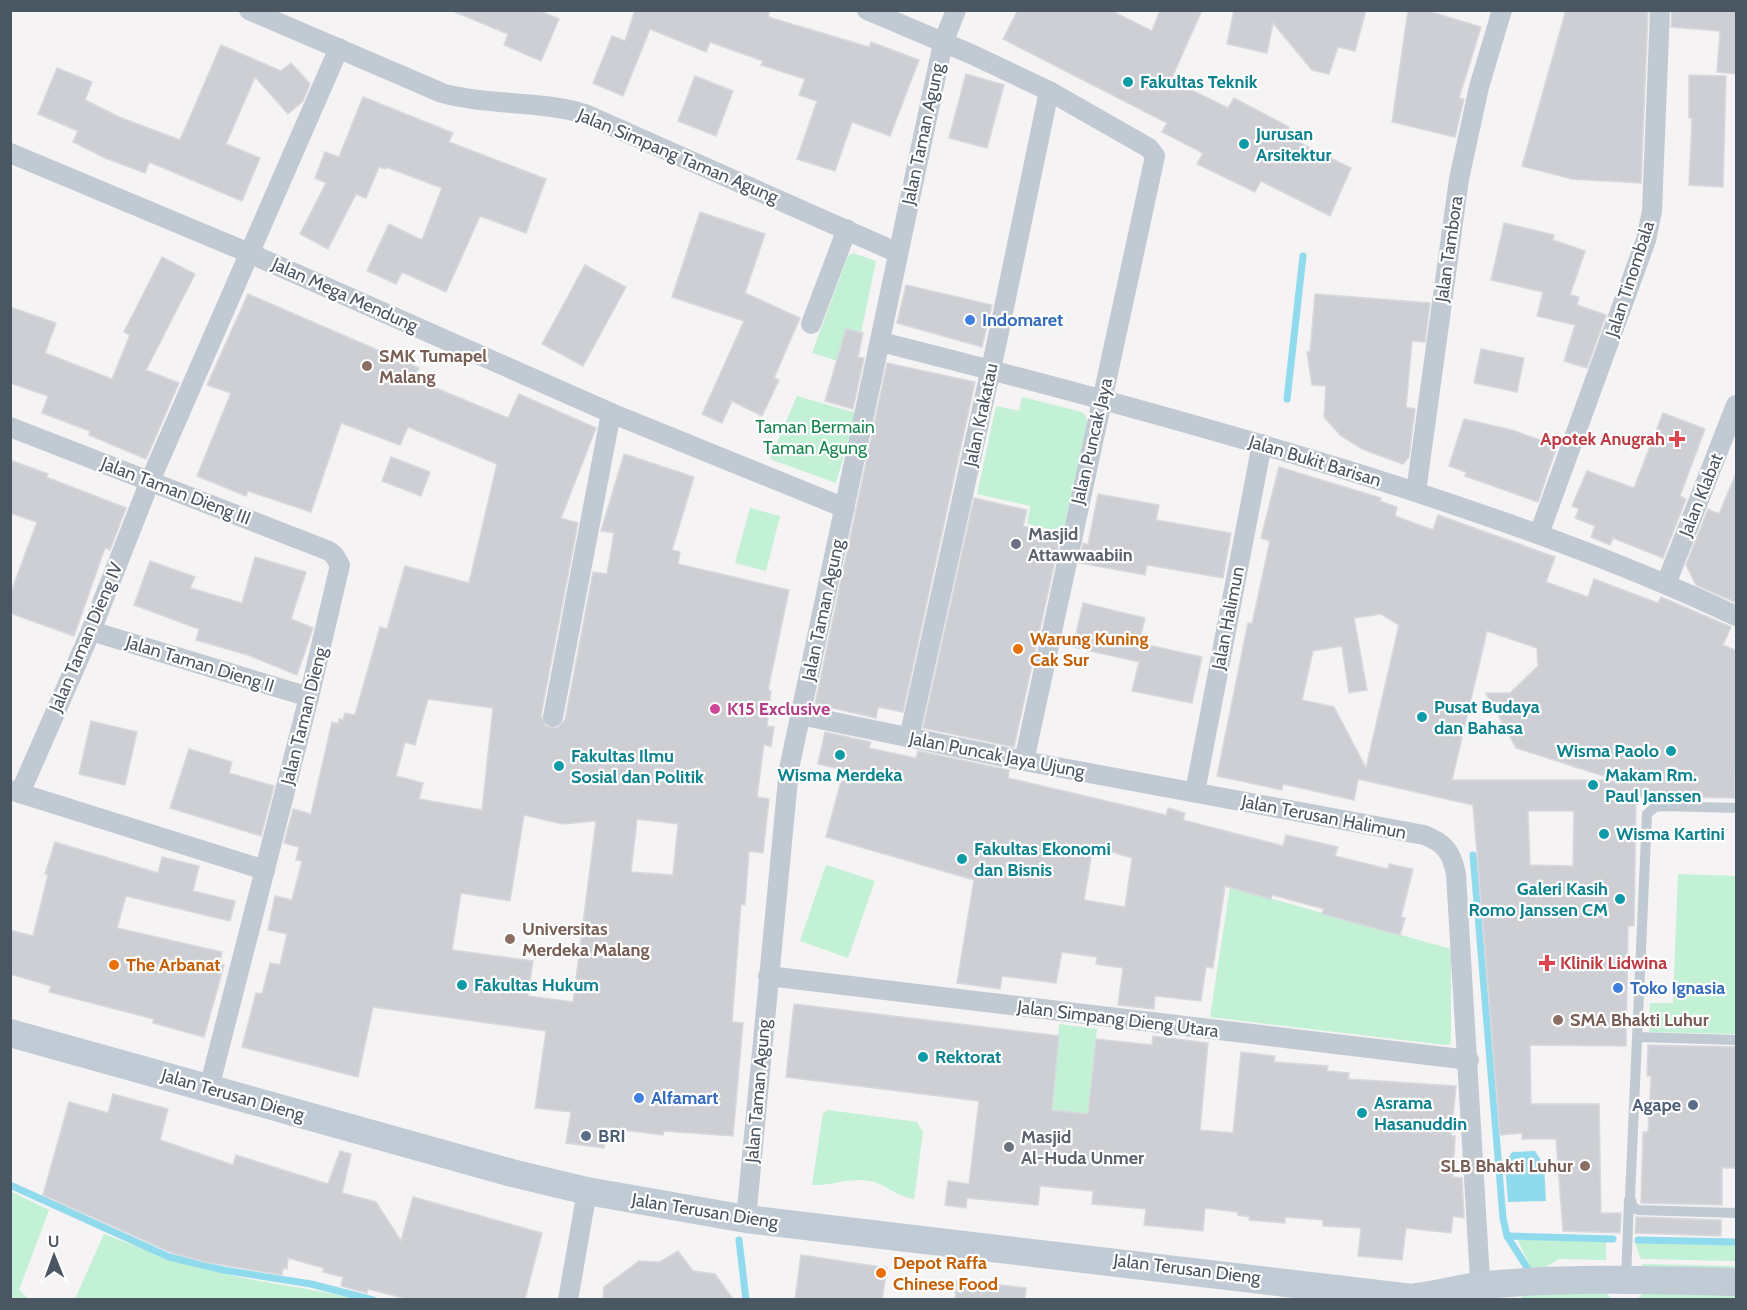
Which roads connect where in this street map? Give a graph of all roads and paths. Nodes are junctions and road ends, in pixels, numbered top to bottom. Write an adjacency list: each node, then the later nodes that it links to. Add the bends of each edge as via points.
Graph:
1 (249, 10): 7 (street, Jalan Simpang Taman Agung)
2 (867, 10): 6 (street)
3 (956, 10): 6 (street, Jalan Taman Agung)
4 (1502, 10): 22 (street, Jalan Tambora, via 1479,87 1459,179)
5 (1660, 10): 24 (street, Jalan Tinombala, via 1652,211 1646,240)
6 (943, 43): 8 (street); 12 (street, Jalan Taman Agung)
7 (339, 48): 10 (street, Jalan Simpang Taman Agung, via 456,97 585,114); 11 (street, Jalan Taman Dieng IV)
8 (1048, 91): 15 (street, Jalan Krakatau); 16 (street, Jalan Puncak Jaya, via 1149,148 1155,156)
9 (10, 153): 11 (street, Jalan Mega Mendung)
10 (847, 229): 12 (street, Jalan Simpang Taman Agung); 13 (street)
11 (249, 253): 18 (street, Jalan Mega Mendung); 21 (street, Jalan Taman Dieng IV)
12 (898, 254): 14 (street, Jalan Taman Agung)
13 (811, 324)
14 (880, 342): 15 (street, Jalan Bukit Barisan); 23 (street, Jalan Taman Agung)
15 (991, 370): 16 (street, Jalan Bukit Barisan); 32 (street, Jalan Krakatau)
16 (1101, 400): 20 (street, Jalan Bukit Barisan); 33 (street, Jalan Puncak Jaya)
17 (1737, 405): 26 (street, Jalan Klabat)
18 (611, 413): 23 (street, Jalan Mega Mendung); 31 (street)
19 (10, 428): 21 (street, Jalan Taman Dieng III)
20 (1262, 444): 22 (street, Jalan Bukit Barisan); 35 (street, Jalan Halimun)
21 (150, 481): 25 (street, Jalan Taman Dieng III, via 328,551); 28 (street, Jalan Taman Dieng IV)
22 (1416, 492): 24 (street, Jalan Bukit Barisan)
23 (845, 508): 30 (street, Jalan Taman Agung)
24 (1539, 534): 26 (street, Jalan Bukit Barisan)
25 (338, 561): 29 (street, Jalan Taman Dieng, via 339,573)
26 (1666, 584): 27 (street, Jalan Bukit Barisan)
27 (1737, 616)
28 (91, 631): 29 (street, Jalan Taman Dieng II); 34 (street, Jalan Taman Dieng IV)
29 (309, 697): 37 (street, Jalan Taman Dieng)
30 (800, 715): 32 (street, Jalan Puncak Jaya Ujung); 38 (street, Jalan Taman Agung, via 789,769)
31 (553, 717)
32 (909, 738): 33 (street, Jalan Puncak Jaya Ujung)
33 (1024, 761): 35 (street, Jalan Puncak Jaya Ujung)
34 (15, 791): 37 (street)
35 (1194, 792): 42 (street, Jalan Terusan Halimun, via 1440,841 1456,874)
36 (1737, 808): 40 (lane, via 1662,806 1647,814)
37 (265, 870): 43 (street, Jalan Taman Dieng)
38 (768, 976): 42 (street, Jalan Simpang Dieng Utara); 47 (street, Jalan Taman Agung)
39 (10, 1033): 43 (street, Jalan Terusan Dieng)
40 (1638, 1037): 41 (lane); 45 (lane)
41 (1737, 1040)
42 (1468, 1060): 50 (street)
43 (209, 1088): 44 (street, Jalan Terusan Dieng)
44 (587, 1191): 47 (street, Jalan Terusan Dieng); 52 (street)
45 (1630, 1197): 46 (lane, via 1638,1210); 49 (lane)
46 (1737, 1213)
47 (746, 1219): 51 (street, Jalan Terusan Dieng)
48 (1737, 1282): 49 (street, Jalan Terusan Dieng)
49 (1625, 1289): 50 (street, Jalan Terusan Dieng)
50 (1481, 1293): 51 (street, Jalan Terusan Dieng)
51 (1423, 1298)
52 (568, 1299)

